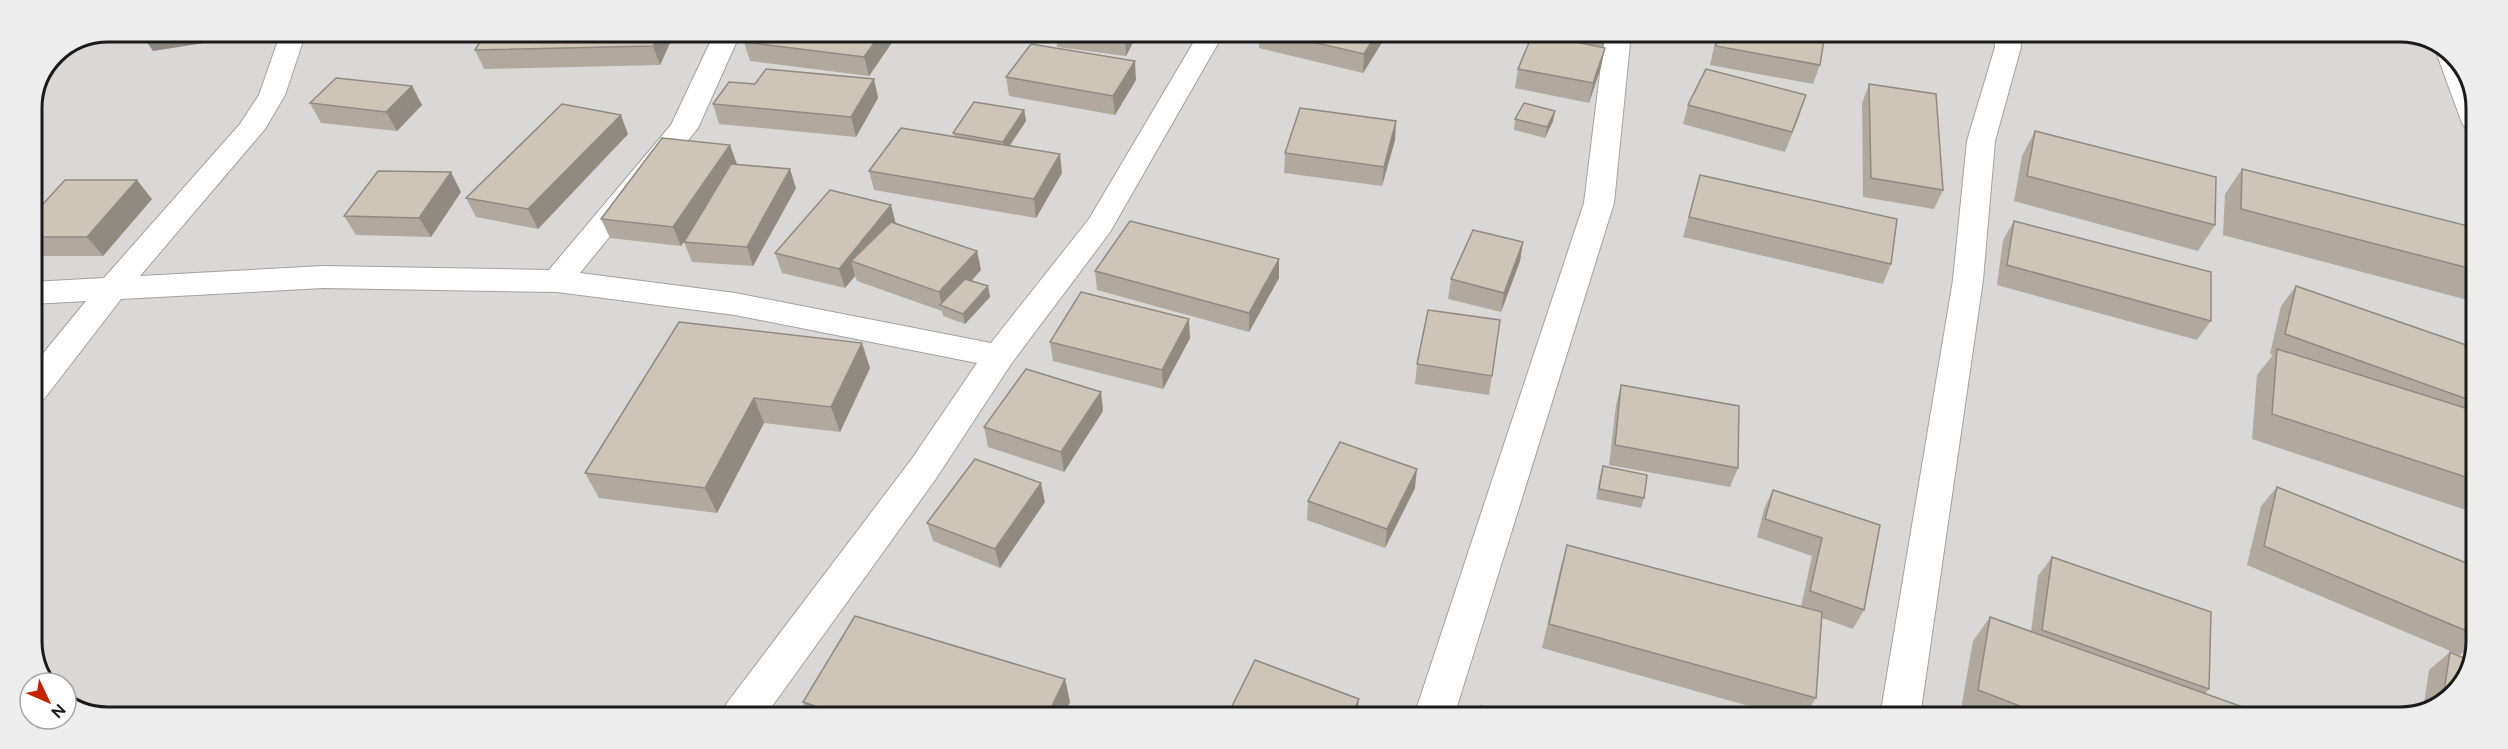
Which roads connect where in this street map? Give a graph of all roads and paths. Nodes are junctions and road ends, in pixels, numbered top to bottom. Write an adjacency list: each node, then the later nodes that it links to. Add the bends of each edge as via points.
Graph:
1 (290, 42): 7 (street, via 272,95 251,129)
2 (723, 42): 6 (street, via 684,128)
3 (1207, 42): 9 (street, via 1100,225)
4 (1617, 42): 12 (street, via 1599,203)
5 (2008, 42): 13 (street, via 1981,141 1968,280)
6 (557, 281): 7 (street, via 322,277); 9 (street, via 735,304)
7 (113, 288): 8 (street); 10 (street)
8 (42, 292)
9 (999, 356): 11 (street, via 923,470)
10 (42, 377)
11 (748, 707)
12 (1437, 707)
13 (1902, 707)

